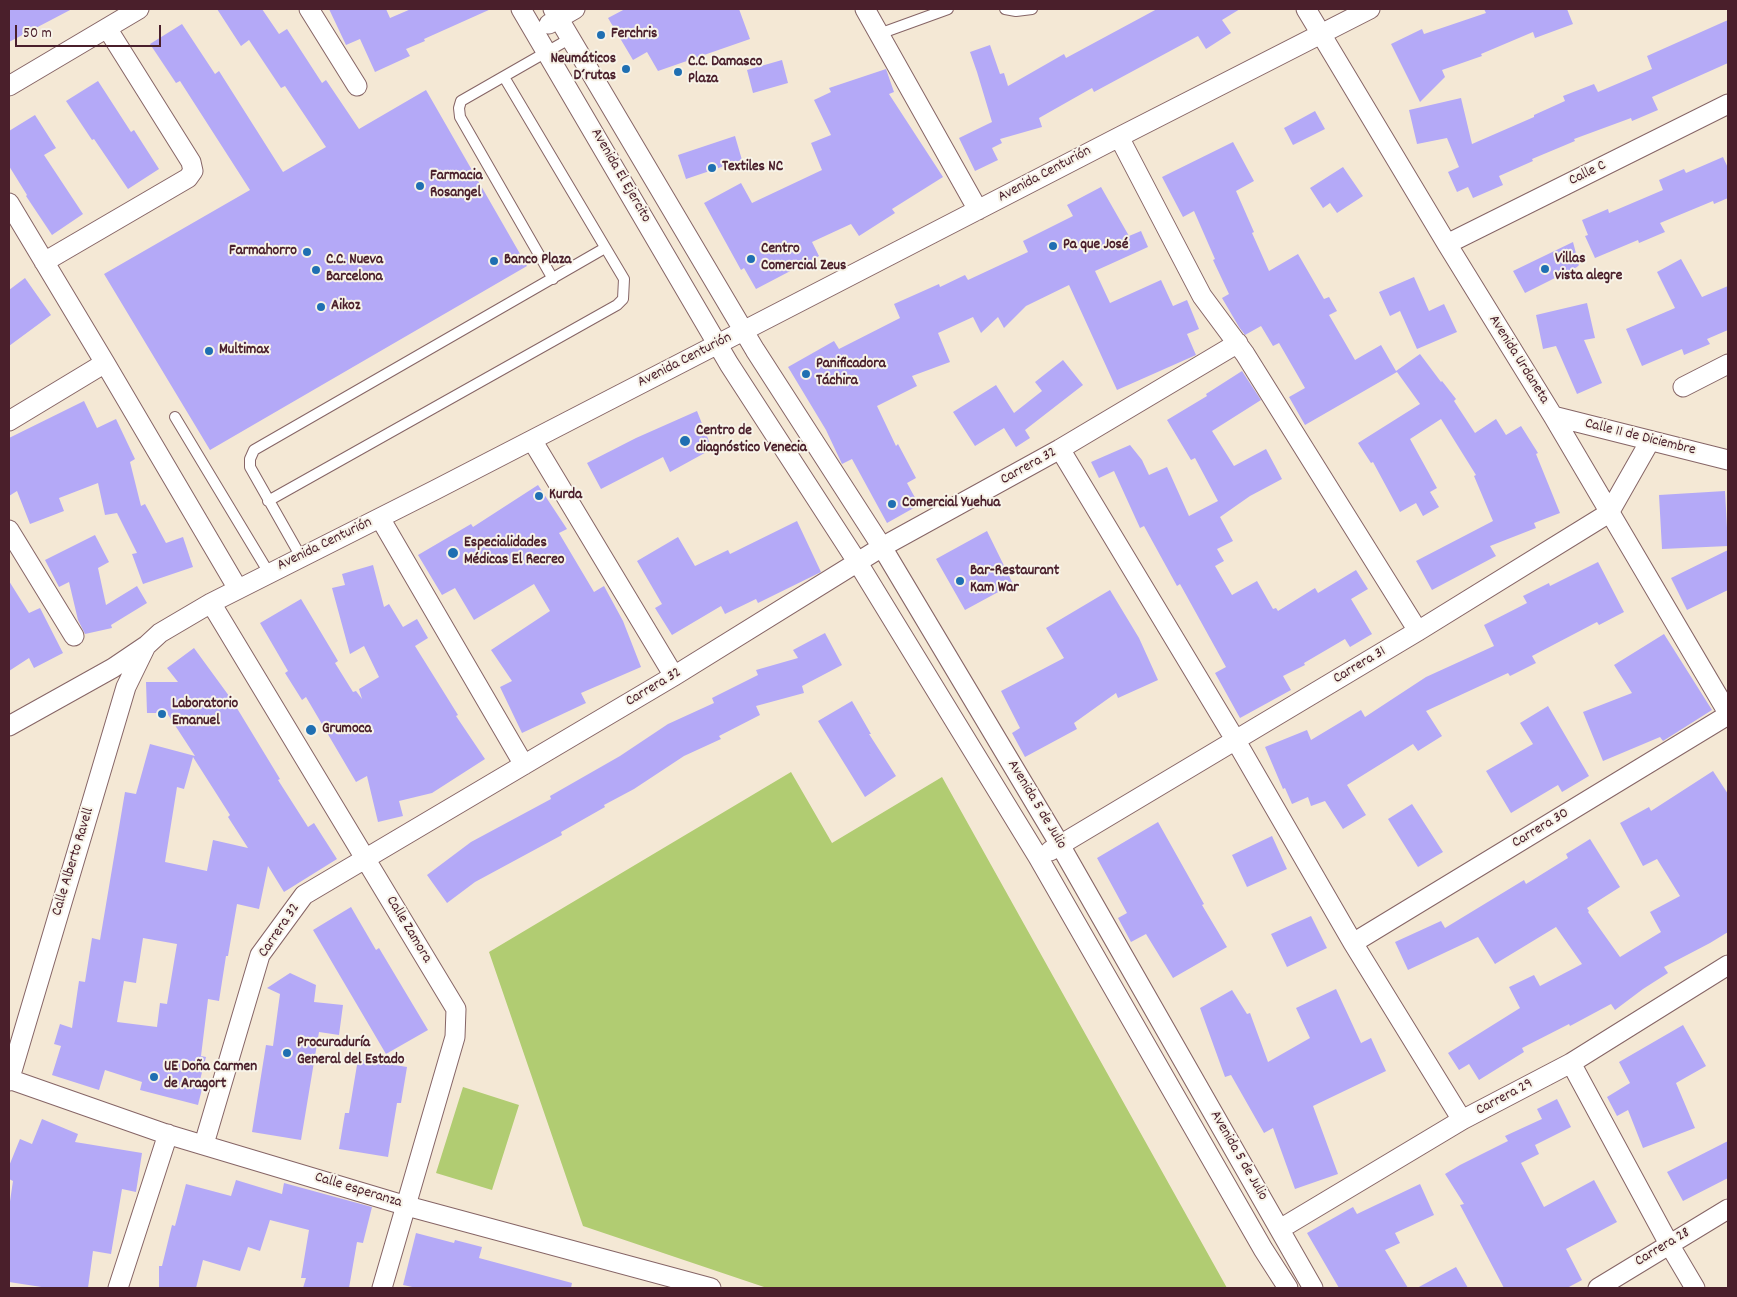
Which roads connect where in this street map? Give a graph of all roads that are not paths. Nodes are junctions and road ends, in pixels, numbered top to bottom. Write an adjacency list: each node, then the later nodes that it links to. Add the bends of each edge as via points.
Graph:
1 (139, 9): 12 (street)
2 (309, 9): 20 (street)
3 (521, 9): 13 (street, Avenida El Ejercito)
4 (575, 9): 11 (street)
5 (865, 9): 15 (street)
6 (948, 9): 15 (lane)
7 (1005, 9): 8 (lane)
8 (1032, 9)
9 (1306, 9): 14 (street, Avenida Urdaneta)
10 (1370, 9): 14 (street, Avenida Centurión)
11 (556, 14): 13 (street); 16 (street, Avenida El Ejercito)
12 (107, 28): 19 (street); 27 (street, via 191,162 193,171 188,178)
13 (535, 32): 17 (street, Avenida El Ejercito)
14 (1321, 33): 22 (street, Avenida Centurión); 25 (street, Avenida Urdaneta)
15 (879, 34): 24 (street)
16 (571, 38): 17 (lane); 29 (street, Avenida El Ejercito)
17 (547, 52): 18 (lane); 31 (street, Avenida El Ejercito)
18 (504, 77): 26 (lane); 28 (lane, via 460,101 460,117)
19 (9, 86)
20 (357, 86)
21 (1728, 104): 25 (street, Calle C)
22 (1119, 136): 24 (street, Avenida Centurión); 30 (street, via 1202,296)
23 (9, 203): 27 (street)
24 (978, 210): 29 (street, Avenida Centurión)
25 (1447, 244): 35 (street, Avenida Urdaneta)
26 (605, 248): 28 (lane); 42 (lane, via 624,279 623,299 617,305)
27 (44, 262): 32 (street)
28 (553, 279): 42 (lane, via 254,450 250,467)
29 (744, 330): 31 (street, Avenida Centurión); 46 (street, Avenida 5 de Julio)
30 (1238, 343): 40 (street, Carrera 32); 52 (street)
31 (718, 344): 38 (street, Avenida Centurión); 48 (street, Avenida 5 de Julio)
32 (105, 363): 37 (street); 50 (street)
33 (1728, 364): 34 (street)
34 (1683, 387)
35 (1553, 416): 39 (street, Calle 11 de Diciembre); 43 (street, Avenida Urdaneta)
36 (174, 417): 49 (lane)
37 (9, 420)
38 (532, 440): 44 (street, Avenida Centurión); 55 (street)
39 (1650, 441): 41 (street, Calle 11 de Diciembre); 43 (street, Carrera 31)
40 (1060, 450): 46 (street, Carrera 32); 58 (street)
41 (1728, 460)
42 (268, 501): 47 (lane)
43 (1609, 513): 52 (street, Carrera 31); 56 (street, Avenida Urdaneta)
44 (380, 518): 47 (street, Avenida Centurión); 59 (street)
45 (9, 530): 53 (street)
46 (882, 547): 48 (street, Carrera 32); 60 (street, Avenida 5 de Julio)
47 (301, 557): 49 (street, Avenida Centurión)
48 (858, 563): 55 (street, Carrera 32); 61 (street, Avenida 5 de Julio)
49 (269, 573): 50 (street, Avenida Centurión)
50 (238, 589): 51 (street, Avenida Centurión)
51 (211, 603): 54 (street, Avenida Centurión, via 160,633); 62 (street, Calle Zamora)
52 (1418, 632): 58 (street, Carrera 31)
53 (74, 636)
54 (147, 645): 57 (street, Avenida Centurión, via 113,668); 66 (street, Calle Alberto Ravell, via 126,687)
55 (674, 676): 59 (street, Carrera 32)
56 (1728, 714): 63 (street, Carrera 30)
57 (9, 726)
58 (1236, 741): 60 (street, Carrera 31); 63 (street)
59 (524, 765): 62 (street, Carrera 32)
60 (1060, 845): 61 (street, Carrera 31); 68 (street, Avenida 5 de Julio)
61 (1038, 857): 70 (street, Avenida 5 de Julio)
62 (366, 858): 71 (street, Carrera 32, via 304,895 260,954); 72 (street, Calle Zamora, via 456,1009 455,1037)
63 (1353, 943): 67 (street)
64 (1728, 965): 65 (street, Carrera 29)
65 (1570, 1063): 67 (street, Carrera 29); 75 (street)
66 (9, 1079): 69 (street, Calle esperanza)
67 (1462, 1120): 74 (street, Carrera 29)
68 (1223, 1129): 70 (street); 74 (street, Avenida 5 de Julio)
69 (168, 1134): 71 (street, Calle esperanza); 76 (street)
70 (1202, 1143): 79 (street, Avenida 5 de Julio)
71 (204, 1144): 72 (street, Calle esperanza)
72 (407, 1206): 77 (street, Calle Zamora); 78 (street, Calle esperanza)
73 (1728, 1209): 75 (street, Carrera 28)
74 (1280, 1229): 80 (street, Avenida 5 de Julio)
75 (1669, 1244): 81 (street, Carrera 28); 82 (street)
76 (118, 1288)
77 (382, 1288)
78 (711, 1288)
79 (1288, 1288)
80 (1314, 1288)
81 (1598, 1288)
82 (1695, 1288)

